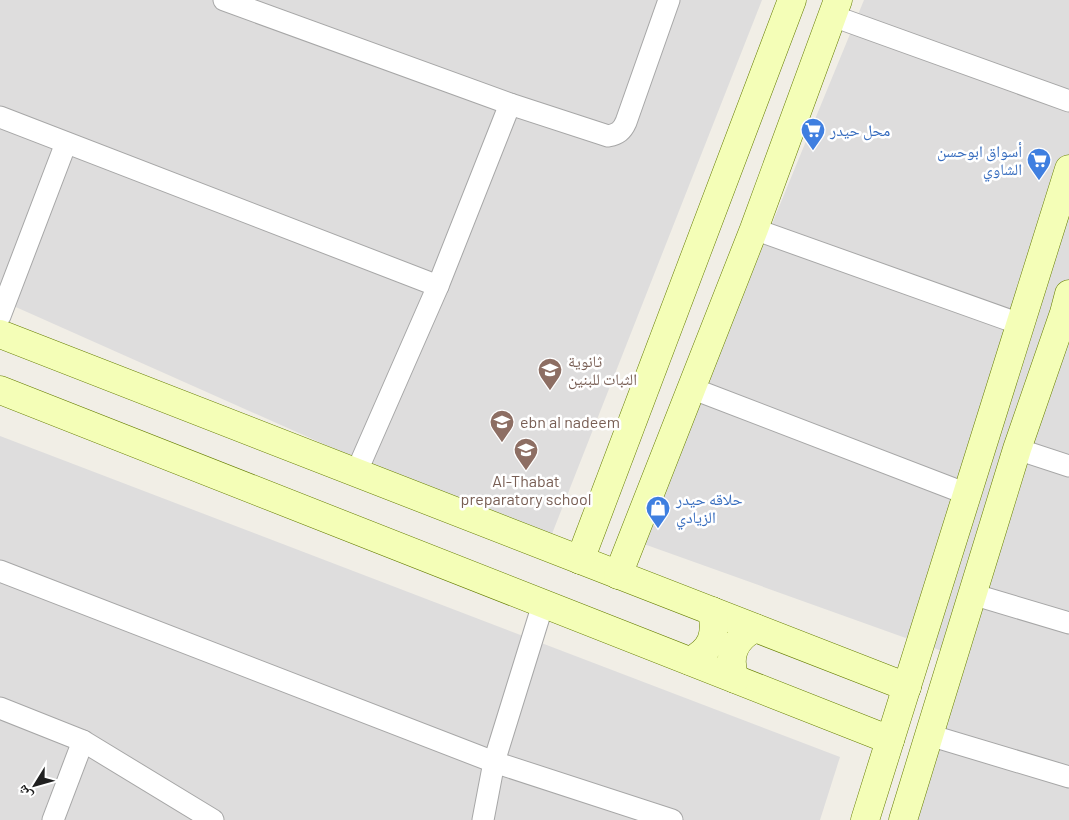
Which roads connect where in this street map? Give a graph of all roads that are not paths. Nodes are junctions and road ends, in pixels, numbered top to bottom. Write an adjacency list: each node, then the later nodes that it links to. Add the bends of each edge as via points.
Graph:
1 (224, 0): 6 (street)
2 (670, 0): 6 (street, via 626,122 616,134 600,134)
3 (792, 0): 23 (main road)
4 (836, 8): 5 (street); 11 (main road)
5 (1069, 101)
6 (510, 104): 12 (street)
7 (0, 117): 8 (street)
8 (66, 143): 12 (street); 14 (street)
9 (1068, 175): 10 (main road)
10 (1062, 215): 15 (main road)
11 (754, 229): 15 (street); 17 (main road)
12 (438, 286): 21 (street)
13 (1067, 308): 19 (main road)
14 (0, 316)
15 (1020, 324): 22 (main road)
16 (0, 334): 21 (main road)
17 (691, 388): 22 (street); 24 (main road)
18 (0, 390): 29 (main road)
19 (1017, 449): 20 (street); 28 (main road)
20 (1069, 466)
21 (356, 473): 25 (main road)
22 (967, 494): 35 (main road)
23 (592, 529): 24 (main road, via 605,540); 25 (main road)
24 (631, 542): 27 (main road)
25 (580, 560): 27 (main road)
26 (0, 571): 40 (street)
27 (618, 575): 30 (main road)
28 (972, 594): 31 (street); 37 (main road)
29 (543, 604): 33 (main road); 40 (street)
30 (712, 611): 32 (main road); 33 (main road, via 712,641 706,650)
31 (1069, 623)
32 (755, 628): 34 (main road, via 736,645 731,662); 35 (main road)
33 (690, 661): 34 (main road)
34 (735, 679): 38 (main road)
35 (907, 686): 38 (main road)
36 (0, 708): 39 (street)
37 (929, 734): 41 (street); 47 (main road)
38 (890, 740): 46 (main road)
39 (83, 741): 42 (street); 43 (street)
40 (494, 762): 44 (street); 45 (street)
41 (1069, 777)
42 (53, 820)
43 (213, 820)
44 (483, 820)
45 (672, 820)
46 (865, 820)
47 (903, 820)

